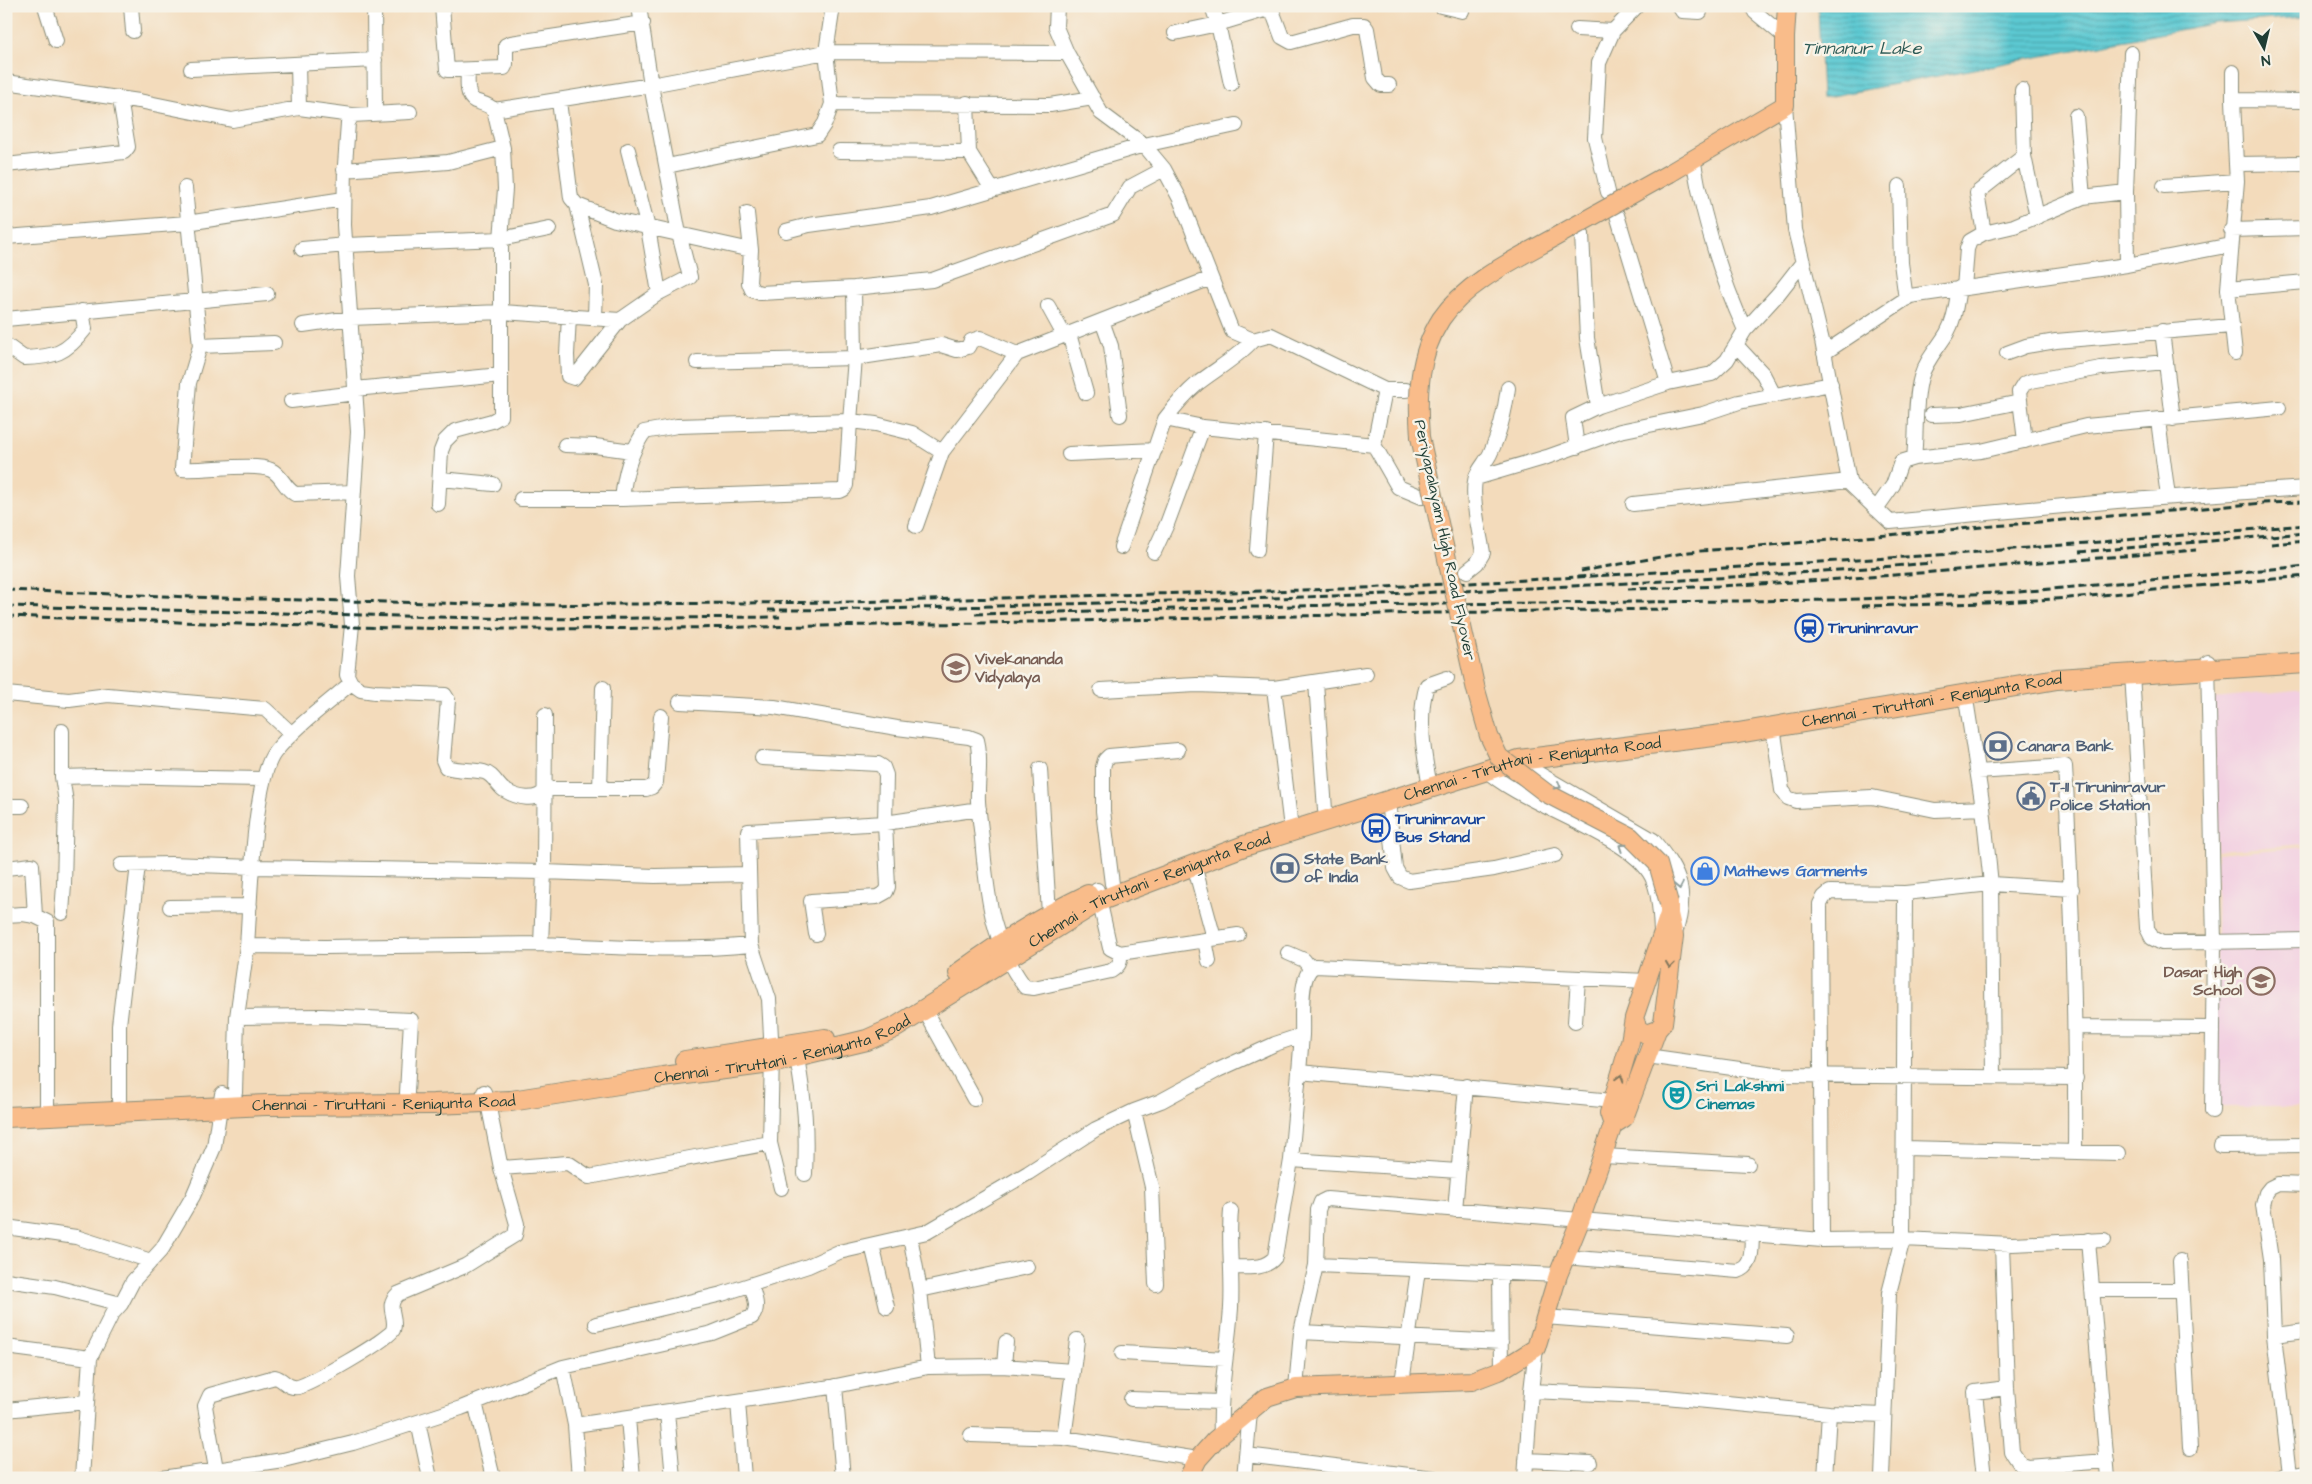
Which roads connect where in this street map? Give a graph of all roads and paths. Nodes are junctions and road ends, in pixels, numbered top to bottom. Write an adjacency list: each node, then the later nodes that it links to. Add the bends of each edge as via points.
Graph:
1 (45, 6): 23 (street)
2 (131, 6): 19 (street)
3 (374, 6): 27 (street)
4 (442, 6): 30 (street, via 447,70)
5 (639, 6): 16 (street)
6 (833, 6): 24 (street)
7 (1057, 6): 25 (street, via 1056,27)
8 (1212, 6): 17 (street)
9 (1441, 6): 10 (street, via 1462,11)
10 (1462, 6)
11 (1637, 6): 20 (street)
12 (1679, 6): 15 (street, via 1682,11)
13 (1752, 6): 22 (street)
14 (1788, 6): 22 (main road)
15 (1700, 12)
16 (643, 23): 30 (street, via 511,43 506,45 504,68); 33 (street)
17 (1218, 24): 21 (street); 34 (street); 35 (street, via 1269,11 1276,15 1282,37 1291,42 1353,24 1364,25 1375,78 1381,85)
18 (1577, 29): 20 (street)
19 (134, 31)
20 (1613, 31): 70 (street, via 1599,63 1595,138)
21 (1175, 33)
22 (1785, 37): 44 (main road)
23 (56, 41)
24 (826, 52): 25 (street); 33 (street); 43 (street)
25 (1067, 53): 37 (street)
26 (2131, 53): 71 (street)
27 (375, 60): 28 (street); 48 (street)
28 (298, 64): 29 (street); 45 (street)
29 (192, 69)
30 (468, 70): 46 (street, via 471,98)
31 (2233, 72): 39 (street)
32 (7, 78): 38 (street)
33 (651, 84): 40 (street); 62 (street)
34 (1232, 84)
35 (1390, 85)
36 (2022, 90): 57 (street)
37 (1093, 98): 42 (street, via 1050,105); 52 (street, via 1101,113)
38 (120, 99): 45 (street, via 232,120); 61 (street, via 128,147 124,152)
39 (2233, 100): 41 (street); 60 (street)
40 (559, 101): 46 (street); 74 (street, via 569,190)
41 (2306, 101)
42 (967, 103): 43 (street); 56 (street)
43 (832, 104): 62 (street, via 816,135)
44 (1785, 105): 58 (main road, Periyapalayam High Road Flyover); 93 (street, via 1795,230)
45 (299, 108): 49 (street)
46 (494, 110): 53 (street)
47 (410, 112): 48 (street)
48 (375, 113): 49 (street)
49 (352, 116): 64 (street, via 348,123)
50 (2076, 116): 72 (street)
51 (1236, 125): 52 (street)
52 (1144, 146): 63 (street); 69 (street)
53 (503, 148): 64 (street, via 448,162); 88 (street, via 505,189)
54 (628, 150): 79 (street)
55 (839, 151): 56 (street)
56 (969, 152): 69 (street)
57 (2024, 156): 77 (street); 84 (street, via 1978,193)
58 (1693, 158): 115 (street, via 1715,254); 236 (main road, Periyapalayam High Road Flyover, bridge, via 1489,274 1458,301 1442,319 1429,343 1421,372 1418,406 1420,437 1489,736 1499,757 1546,793 1631,837 1658,864 1669,908)
59 (2306, 162): 60 (street)
60 (2236, 164): 65 (street)
61 (6, 165)
62 (666, 166): 85 (street)
63 (1164, 169): 95 (street, via 1180,199); 97 (street, via 1130,187 1113,215 932,280)
64 (344, 170): 73 (street)
65 (2236, 182): 67 (street); 82 (street)
66 (1899, 186): 102 (street, via 1901,263)
67 (2164, 186)
68 (185, 188): 78 (street)
69 (992, 188): 83 (street, via 931,208)
70 (1608, 192)
71 (2126, 192): 72 (street); 94 (street)
72 (2083, 197): 77 (street)
73 (344, 199): 78 (street); 89 (street)
74 (577, 205): 79 (street, via 615,220); 109 (street, via 596,285)
75 (747, 213): 92 (street)
76 (1617, 215): 131 (street)
77 (2037, 217): 84 (street)
78 (187, 223): 87 (street); 103 (street)
79 (648, 228): 85 (street); 100 (street)
80 (2306, 228): 82 (street)
81 (549, 230): 88 (street)
82 (2231, 230): 90 (street)
83 (786, 231)
84 (1984, 233): 98 (street, via 1970,241)
85 (679, 234): 92 (street); 100 (street, via 690,277)
86 (1582, 234): 141 (street, via 1587,338)
87 (6, 237)
88 (501, 239): 89 (street); 106 (street)
89 (346, 245): 91 (street); 108 (street)
90 (2231, 245): 94 (street); 99 (street)
91 (302, 249)
92 (751, 250): 97 (street, via 749,284 752,290 760,293)
93 (1803, 262): 115 (street); 123 (street)
94 (2128, 265): 98 (street)
95 (1211, 278): 112 (street); 118 (street, via 1232,331)
96 (2306, 282): 99 (street)
97 (854, 288): 127 (street)
98 (1961, 288): 102 (street); 159 (street, via 1955,316 1921,376)
99 (2228, 288): 114 (street)
100 (659, 293): 111 (street)
101 (267, 294): 103 (street)
102 (1906, 299): 123 (street)
103 (196, 301): 105 (street); 122 (street)
104 (1048, 306): 117 (street)
105 (82, 310): 110 (street); 120 (street, via 85,329 57,355 24,358)
106 (501, 312): 107 (street); 108 (street); 130 (street)
107 (569, 316): 109 (street); 111 (street, via 566,355 568,376 574,378)
108 (351, 318): 113 (street); 136 (street)
109 (595, 318): 111 (street)
110 (6, 319)
111 (620, 320)
112 (1102, 321): 117 (street); 143 (street, via 1111,346)
113 (303, 325)
114 (2231, 326): 116 (street); 125 (street)
115 (1744, 330): 121 (street)
116 (2162, 331): 124 (street, via 2056,341); 129 (street)
117 (1067, 335): 126 (street); 137 (street)
118 (1253, 340): 134 (street, via 1271,335); 145 (street, via 1243,352 1197,384)
119 (274, 343): 122 (street)
120 (6, 345)
121 (1736, 345): 131 (street, via 1727,360 1712,374); 138 (street, via 1760,370)
122 (200, 346): 165 (street, via 186,403 182,469 262,467 277,474 288,490 295,494)
123 (1824, 353): 132 (street)
124 (2006, 353)
125 (2235, 353)
126 (1017, 354): 127 (street, via 980,338 971,341 968,347 956,350 941,345); 157 (street)
127 (854, 358): 128 (street); 148 (street)
128 (696, 362)
129 (2166, 362): 140 (street, via 2101,368 2031,380 2021,388); 146 (street)
130 (501, 375): 136 (street); 161 (street, via 501,416 450,435 442,451)
131 (1668, 383): 141 (street)
132 (1830, 384): 138 (street); 162 (street)
133 (1508, 388): 160 (street, via 1504,416 1490,456)
134 (1385, 390): 135 (street); 153 (street)
135 (1406, 390)
136 (355, 391): 139 (street); 165 (street, via 358,432)
137 (1086, 393)
138 (1774, 395): 154 (street, via 1620,431)
139 (291, 401)
140 (2020, 402): 144 (street, via 1961,414); 151 (street)
141 (1598, 406): 154 (street, via 1573,418)
142 (2279, 408): 146 (street)
143 (1120, 415)
144 (1931, 415)
145 (1166, 419): 149 (street); 155 (street)
146 (2173, 419): 147 (street)
147 (2158, 420): 151 (street, via 2086,426); 167 (street)
148 (850, 421): 156 (street, via 677,426 644,432); 157 (street, via 912,433); 169 (street, via 846,485 840,491)
149 (1203, 426): 150 (street); 176 (street)
150 (1266, 433): 153 (street); 175 (street)
151 (2025, 441): 159 (street)
152 (565, 445): 156 (street)
153 (1374, 445): 166 (street, via 1398,487)
154 (1577, 446): 160 (street)
155 (1155, 450): 158 (street); 174 (street)
156 (632, 452): 169 (street)
157 (942, 452): 173 (street)
158 (1069, 454)
159 (1914, 458): 172 (street, via 1901,462 1893,484)
160 (1476, 478): 177 (street, via 1475,506 1483,553)
161 (440, 479): 163 (street); 170 (street)
162 (1849, 481): 171 (street); 172 (street)
163 (493, 484)
164 (2306, 488): 167 (street)
165 (354, 492): 185 (street, via 348,576 352,625 347,675)
166 (1422, 497)
167 (2168, 497): 172 (street, via 1890,522)
168 (521, 498): 169 (street)
169 (622, 499)
170 (438, 504)
171 (1633, 504)
172 (1876, 508)
173 (916, 526)
174 (1121, 547)
175 (1257, 550)
176 (1154, 552)
177 (1467, 571)
178 (2306, 655): 180 (highway, Chennai - Tiruttani - Renigunta Road)
179 (2306, 663): 180 (highway, Chennai - Tiruttani - Renigunta Road)
180 (2208, 665): 182 (highway, Chennai - Tiruttani - Renigunta Road); 205 (highway, Chennai - Tiruttani - Renigunta Road, via 2034,674 1966,682 1768,719 1570,742 1509,753); 239 (street)
181 (1366, 674): 184 (street)
182 (2132, 674): 189 (highway, Chennai - Tiruttani - Renigunta Road, via 2057,678); 239 (street, via 2148,928 2152,938 2162,943)
183 (1447, 678): 205 (street, via 1428,685 1424,696 1422,711)
184 (1316, 682): 187 (street); 213 (street)
185 (351, 683): 196 (street); 206 (street, via 361,690 375,692 445,694 448,700 443,760 446,767 485,772 505,790 523,797 538,798)
186 (603, 688): 207 (street)
187 (1274, 688): 188 (street, via 1197,685); 214 (street)
188 (1101, 690)
189 (1965, 693): 194 (highway, Chennai - Tiruttani - Renigunta Road); 202 (street)
190 (6, 694): 196 (street, via 69,700 108,696 265,709)
191 (680, 702): 212 (street, via 774,707 969,737 976,740 979,749)
192 (545, 715): 206 (street)
193 (661, 716): 207 (street, via 656,782 652,787)
194 (1773, 726): 199 (highway, Chennai - Tiruttani - Renigunta Road); 211 (street, via 1782,790 1788,798 1796,801 1872,798 1934,810)
195 (62, 731): 203 (street)
196 (292, 734): 204 (street, via 274,753)
197 (1178, 750): 226 (street, via 1109,756 1105,760)
198 (762, 758): 215 (street, via 878,764 886,775)
199 (1517, 761): 201 (highway, Chennai - Tiruttani - Renigunta Road); 236 (street, one-way to 236, via 1653,840 1669,860 1679,881 1682,909)
200 (1040, 769): 231 (street)
201 (1485, 769): 205 (highway, Chennai - Tiruttani - Renigunta Road); 236 (street, one-way to 201, via 1654,881 1647,868 1623,847 1509,786)
202 (1978, 772): 211 (street); 225 (street, via 2065,766)
203 (62, 777): 204 (street); 230 (street, via 66,815)
204 (263, 780): 221 (street)
205 (1430, 783): 208 (highway, Chennai - Tiruttani - Renigunta Road); 213 (highway, Chennai - Tiruttani - Renigunta Road)
206 (546, 789): 207 (street); 222 (street)
207 (600, 789)
208 (1388, 800): 216 (street, via 1395,868 1400,877 1409,881 1494,869); 219 (highway, Chennai - Tiruttani - Renigunta Road, via 1244,846)
209 (6, 806): 210 (street)
210 (22, 806)
211 (1983, 808): 224 (street)
212 (979, 809): 215 (street); 243 (street, via 988,900)
213 (1325, 810): 214 (highway, Chennai - Tiruttani - Renigunta Road)
214 (1290, 820): 226 (highway, Chennai - Tiruttani - Renigunta Road)
215 (885, 823): 223 (street, via 748,831); 234 (street, via 886,892 877,897 811,900)
216 (1554, 855)
217 (121, 865): 218 (street)
218 (138, 865): 221 (street); 271 (street, via 119,1025)
219 (1194, 866): 226 (highway, Chennai - Tiruttani - Renigunta Road); 237 (street)
220 (6, 868): 233 (street, via 32,865)
221 (253, 868): 222 (street); 228 (street)
222 (544, 872): 223 (street, via 655,876); 240 (street)
223 (749, 874): 241 (street)
224 (1991, 884): 225 (street); 227 (street); 263 (street)
225 (2072, 889): 254 (street)
226 (1103, 892): 231 (highway, Chennai - Tiruttani - Renigunta Road); 243 (highway, Chennai - Tiruttani - Renigunta Road); 244 (street, via 1110,948)
227 (1905, 893): 262 (street, via 1830,892 1820,904); 264 (street)
228 (250, 906): 229 (street); 242 (street)
229 (170, 907)
230 (62, 913)
231 (1049, 914): 243 (highway, Chennai - Tiruttani - Renigunta Road)
232 (6, 915): 233 (street)
233 (35, 916): 273 (street, via 47,922)
234 (816, 934)
235 (1238, 935): 237 (street)
236 (1668, 935): 249 (main road); 256 (main road, one-way to 256, via 1663,1023)
237 (1209, 939): 244 (street); 246 (street)
238 (2306, 940): 239 (street)
239 (2214, 942): 255 (street)
240 (541, 944): 241 (street, via 647,949); 242 (street)
241 (750, 945): 258 (street, via 770,999)
242 (247, 946): 251 (street)
243 (1003, 950): 244 (street, via 1025,987 1034,988 1111,971 1121,960); 250 (highway, Chennai - Tiruttani - Renigunta Road); 258 (highway, Chennai - Tiruttani - Renigunta Road, via 926,997 865,1029)
244 (1120, 953)
245 (1288, 953): 247 (street, via 1304,960)
246 (1209, 962)
247 (1310, 968): 248 (street); 257 (street, via 1304,978)
248 (1578, 978): 249 (street); 253 (street)
249 (1647, 981): 252 (main road)
250 (924, 1009): 260 (highway, Chennai - Tiruttani - Renigunta Road, via 867,1040); 270 (street)
251 (236, 1017): 267 (street, via 411,1020); 269 (street)
252 (1634, 1018): 256 (main road, via 1638,1030 1646,1034); 272 (main road, one-way to 252)
253 (1575, 1022)
254 (2075, 1028): 255 (street); 265 (street)
255 (2212, 1028): 276 (street)
256 (1657, 1030): 259 (main road)
257 (1302, 1035): 261 (street); 275 (street, via 1218,1070 1162,1101)
258 (772, 1055): 260 (highway, Chennai - Tiruttani - Renigunta Road); 268 (highway, Chennai - Tiruttani - Renigunta Road); 279 (street)
259 (1647, 1056): 262 (street, via 1746,1071); 278 (main road, via 1624,1118)
260 (797, 1058): 290 (street, via 805,1102)
261 (1300, 1072): 266 (street); 286 (street)
262 (1821, 1076): 264 (street); 300 (street)
263 (1993, 1076): 264 (street); 265 (street)
264 (1904, 1077): 282 (street)
265 (2076, 1078): 283 (street)
266 (1466, 1086): 272 (street); 289 (street)
267 (407, 1093): 268 (highway, Chennai - Tiruttani - Renigunta Road); 269 (highway, Chennai - Tiruttani - Renigunta Road)
268 (486, 1097): 269 (highway, Chennai - Tiruttani - Renigunta Road); 288 (street)
269 (226, 1098): 271 (highway, Chennai - Tiruttani - Renigunta Road); 277 (highway, Chennai - Tiruttani - Renigunta Road); 306 (street, via 214,1147 193,1196)
270 (974, 1099)
271 (118, 1100): 273 (highway, Chennai - Tiruttani - Renigunta Road)
272 (1613, 1101): 278 (main road, via 1609,1113)
273 (47, 1104): 274 (highway, Chennai - Tiruttani - Renigunta Road)
274 (6, 1106)
275 (1134, 1111): 298 (street, via 1096,1129 960,1214 927,1232); 316 (street, via 1152,1187)
276 (2212, 1111)
277 (6, 1118)
278 (1613, 1125): 285 (main road)
279 (770, 1143): 288 (street, via 589,1178 568,1163); 292 (street)
280 (2306, 1145): 281 (street)
281 (2221, 1146)
282 (1904, 1148): 283 (street); 299 (street)
283 (2075, 1152): 284 (street)
284 (2118, 1153)
285 (1603, 1156): 287 (street); 295 (main road)
286 (1291, 1160): 289 (street); 310 (street, via 1274,1257 1270,1264)
287 (1748, 1164)
288 (501, 1168): 369 (street, via 517,1224 515,1235 466,1266 398,1294 391,1307 394,1330 390,1335 300,1387 287,1385 275,1377 210,1395 205,1406)
289 (1458, 1172): 293 (street)
290 (805, 1174)
291 (2306, 1185): 326 (street, via 2278,1184 2270,1188 2263,1205 2271,1260)
292 (780, 1188)
293 (1455, 1210): 295 (street); 308 (street, via 1327,1199 1321,1202 1318,1210)
294 (1231, 1211): 310 (street)
295 (1580, 1221): 297 (street); 305 (main road)
296 (6, 1227): 306 (street, via 76,1237)
297 (1752, 1235): 300 (street); 305 (street, via 1750,1264 1738,1271)
298 (910, 1236): 304 (street); 317 (street)
299 (1903, 1239): 300 (street); 303 (street); 356 (street, via 1888,1293)
300 (1822, 1240)
301 (2088, 1240): 302 (street); 303 (street); 318 (street)
302 (2104, 1240)
303 (2002, 1244): 345 (street)
304 (872, 1245): 315 (street, via 839,1252 808,1266); 321 (street)
305 (1564, 1257): 313 (main road)
306 (151, 1261): 320 (street, via 133,1281)
307 (2180, 1261): 319 (street)
308 (1316, 1266): 311 (street); 325 (street)
309 (1027, 1267): 317 (street)
310 (1232, 1268): 336 (street)
311 (1418, 1270): 312 (street); 328 (street)
312 (1500, 1273): 313 (street); 331 (street)
313 (1558, 1275): 322 (main road)
314 (6, 1280): 320 (street, via 55,1287)
315 (751, 1284): 323 (street); 338 (street, via 757,1307 752,1318 712,1333)
316 (1156, 1284)
317 (920, 1290): 339 (street)
318 (2092, 1290): 319 (street); 367 (street)
319 (2182, 1290): 363 (street)
320 (121, 1304): 335 (street, via 112,1314)
321 (888, 1307)
322 (1545, 1317): 327 (street); 333 (main road)
323 (596, 1324)
324 (2306, 1331): 326 (street)
325 (1301, 1332): 328 (street); 344 (street)
326 (2274, 1335): 372 (street)
327 (1787, 1336)
328 (1408, 1337): 331 (street); 342 (street)
329 (1077, 1340): 340 (street)
330 (1006, 1342): 337 (street)
331 (1501, 1342): 341 (street)
332 (6, 1347): 335 (street)
333 (1536, 1348): 341 (main road); 346 (street)
334 (1122, 1353): 336 (street)
335 (90, 1358): 348 (street)
336 (1225, 1359): 351 (street)
337 (1004, 1366): 339 (street); 340 (street)
338 (562, 1367): 349 (street); 359 (street)
339 (928, 1367): 343 (street)
340 (1073, 1370): 362 (street)
341 (1501, 1370): 342 (main road, via 1472,1381)
342 (1402, 1383): 344 (main road)
343 (835, 1386): 350 (street); 381 (street)
344 (1296, 1388): 354 (main road, via 1267,1397)
345 (2007, 1388): 367 (street, via 2012,1452 2020,1464 2028,1467); 388 (street, via 1975,1392)
346 (1532, 1392): 355 (street, via 1666,1397); 366 (street)
347 (1131, 1399): 351 (street)
348 (86, 1402): 352 (street); 373 (street)
349 (475, 1402): 358 (street); 376 (street)
350 (738, 1402): 353 (street); 380 (street)
351 (1220, 1402): 361 (street)
352 (6, 1410)
353 (667, 1412): 357 (street); 379 (street)
354 (1250, 1412): 361 (main road); 364 (street)
355 (1829, 1413): 356 (street); 386 (street)
356 (1884, 1415): 387 (street)
357 (628, 1418): 359 (street); 378 (street)
358 (418, 1422): 369 (street, via 353,1443 283,1460); 375 (street)
359 (575, 1425): 377 (street)
360 (971, 1435): 362 (street)
361 (1221, 1435): 365 (main road)
362 (1064, 1438): 365 (street)
363 (2190, 1448)
364 (1246, 1455): 370 (street); 383 (street)
365 (1198, 1459): 382 (main road)
366 (1526, 1460): 368 (street); 385 (street)
367 (2107, 1460): 389 (street)
368 (1590, 1463)
369 (216, 1469): 374 (street)
370 (1346, 1473): 384 (street)
371 (2306, 1473): 372 (street)
372 (2284, 1476)
373 (82, 1478)
374 (162, 1478)
375 (430, 1478)
376 (493, 1478)
377 (579, 1478)
378 (634, 1478)
379 (673, 1478)
380 (744, 1478)
381 (843, 1478)
382 (1188, 1478)
383 (1244, 1478)
384 (1434, 1478)
385 (1525, 1478)
386 (1825, 1478)
387 (1882, 1478)
388 (1984, 1478)
389 (2108, 1478)

